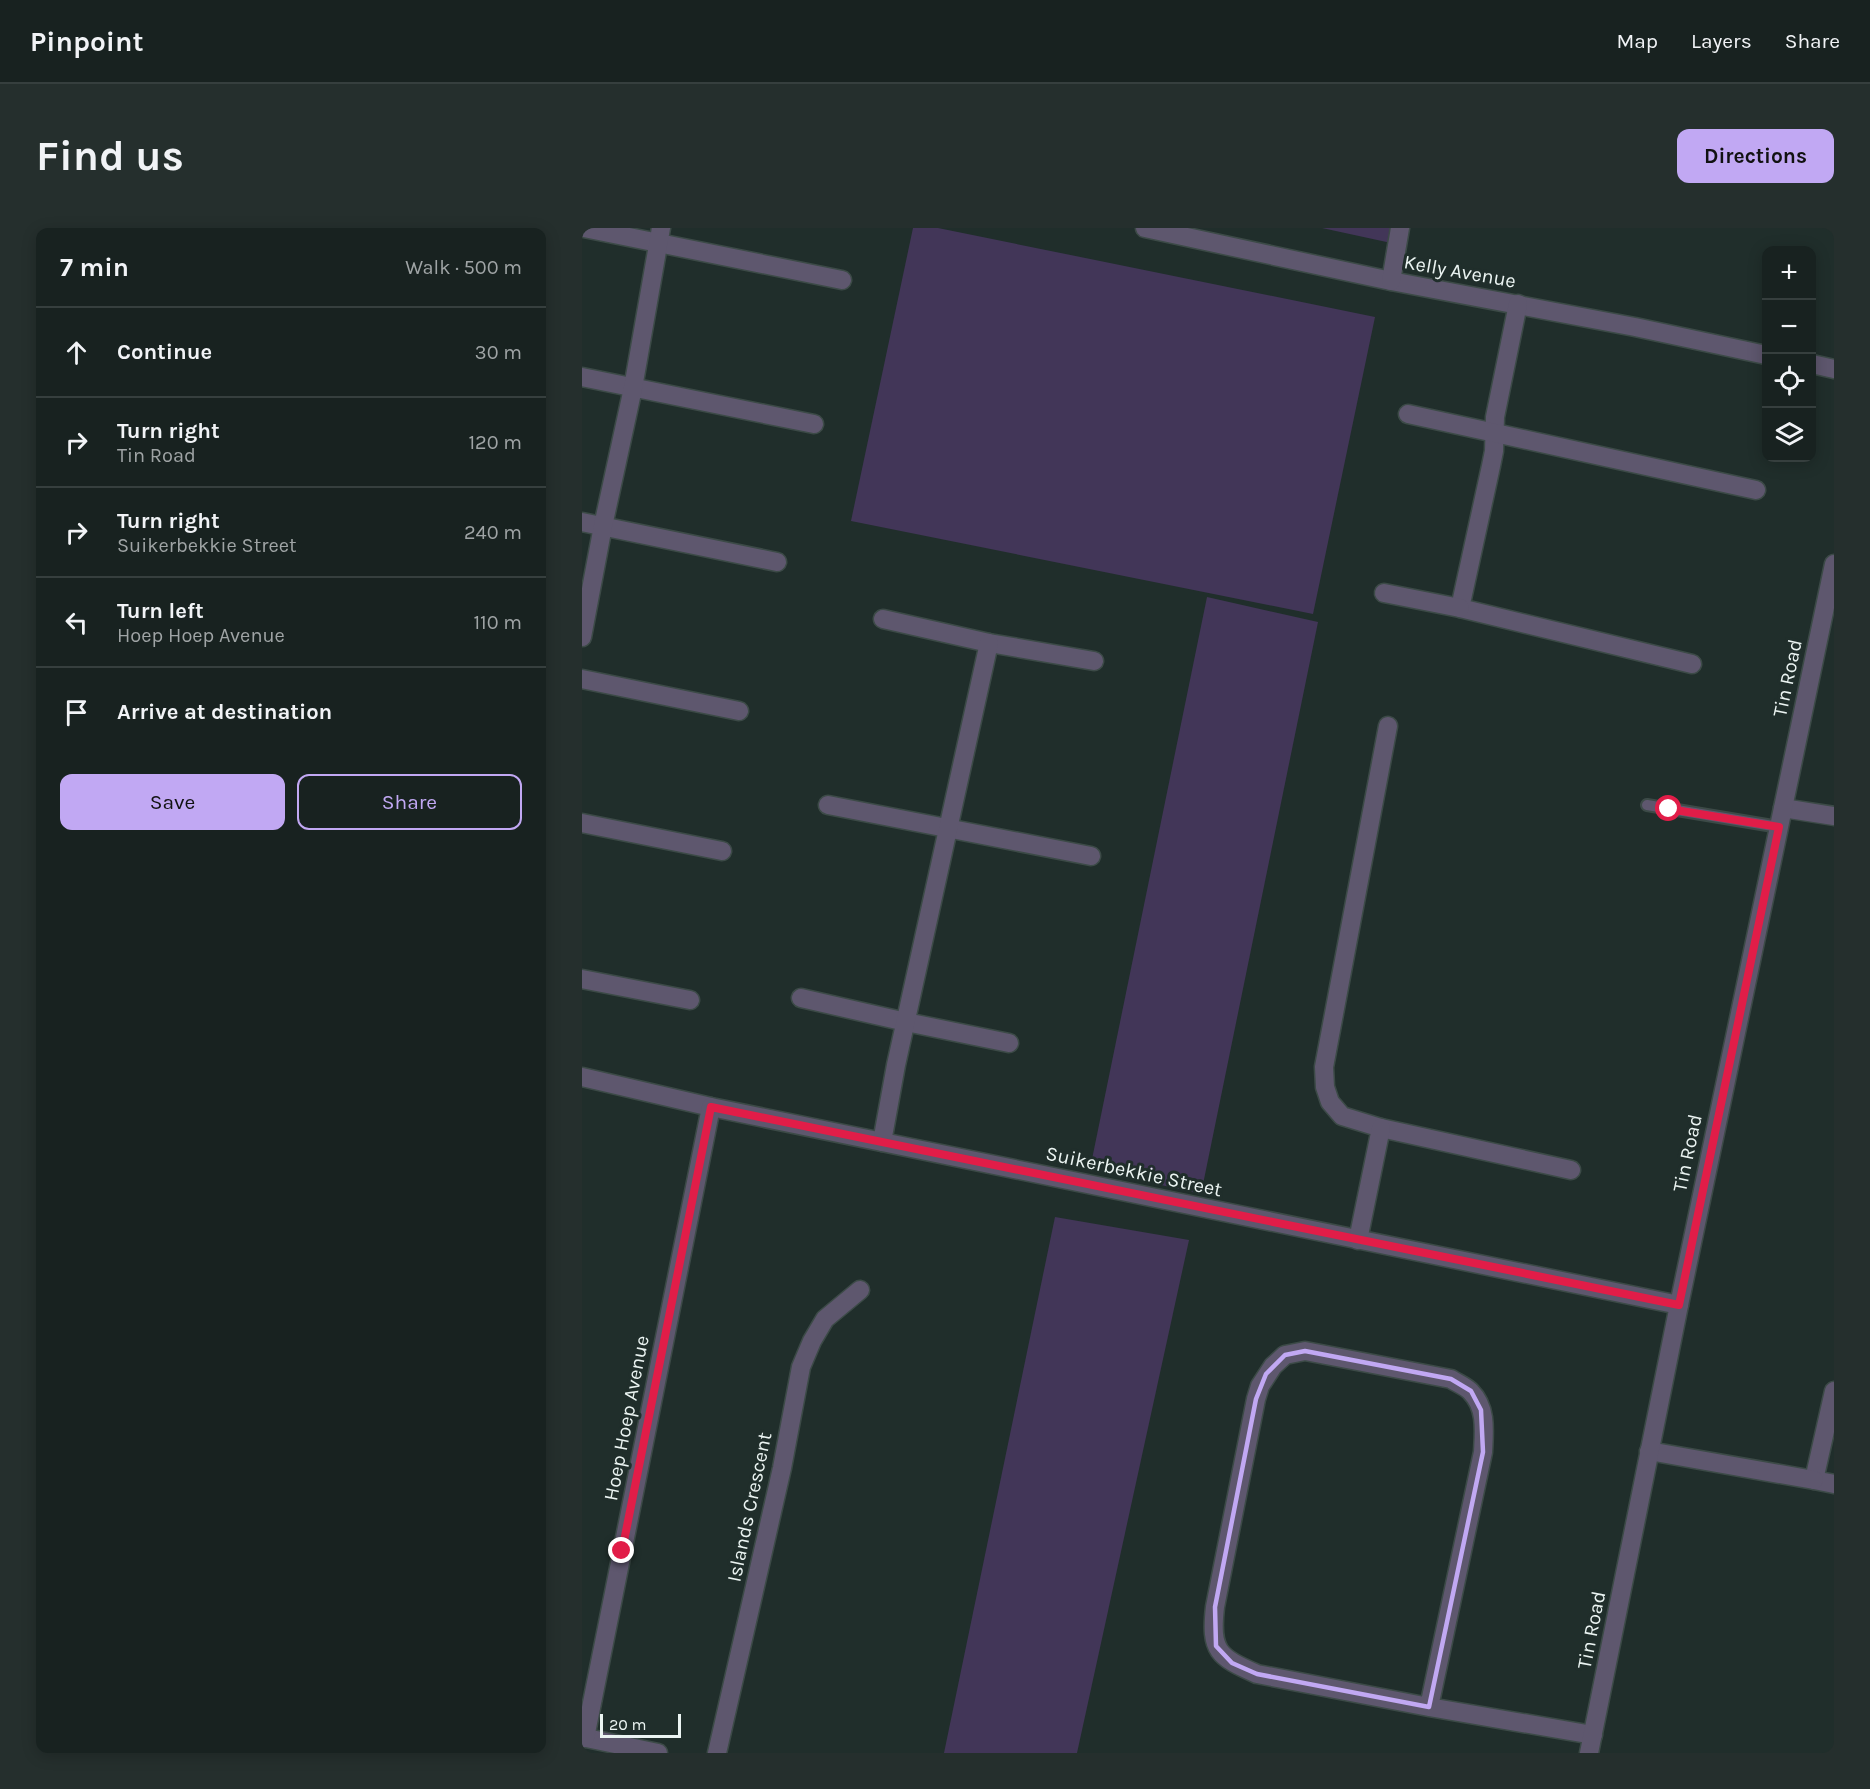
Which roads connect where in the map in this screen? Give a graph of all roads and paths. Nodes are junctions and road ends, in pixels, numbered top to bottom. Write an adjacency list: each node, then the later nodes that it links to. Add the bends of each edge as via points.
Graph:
1 (584, 228): 4 (street)
2 (1145, 228): 6 (street, Kelly Avenue)
3 (1400, 228): 6 (street)
4 (660, 236): 5 (street); 12 (street)
5 (842, 280)
6 (1391, 281): 7 (street, Kelly Avenue)
7 (1518, 304): 8 (street, Kelly Avenue); 15 (street)
8 (1762, 354)
9 (1816, 365): 10 (street)
10 (1834, 369)
11 (582, 377): 12 (street)
12 (633, 388): 14 (street); 18 (street)
13 (1408, 414): 15 (street)
14 (814, 424)
15 (1494, 432): 16 (street); 22 (street, via 1493,459)
16 (1756, 490)
17 (582, 522): 18 (street)
18 (603, 526): 19 (street); 24 (street)
19 (777, 562)
20 (1834, 564): 33 (street, Tin Road)
21 (1383, 593): 22 (street)
22 (1460, 608): 27 (street)
23 (883, 619): 25 (street)
24 (582, 637)
25 (989, 643): 26 (street); 37 (street)
26 (1094, 661)
27 (1692, 664)
28 (582, 679): 29 (street)
29 (739, 711)
30 (1388, 726): 47 (street, via 1324,1067 1324,1087 1342,1116)
31 (828, 805): 37 (street)
32 (1647, 806): 36 (lane)
33 (1783, 808): 34 (street); 36 (street, Tin Road)
34 (1834, 816)
35 (582, 823): 38 (street)
36 (1779, 827): 52 (street, Tin Road)
37 (948, 828): 39 (street); 43 (street)
38 (723, 851)
39 (1091, 856)
40 (582, 979): 42 (street)
41 (801, 998): 43 (street)
42 (690, 1000)
43 (906, 1022): 44 (street); 48 (street)
44 (1010, 1043)
45 (582, 1077): 46 (street, Suikerbekkie Street)
46 (711, 1107): 48 (street, Suikerbekkie Street); 59 (street, Hoep Hoep Avenue)
47 (1381, 1128): 49 (street); 50 (street)
48 (882, 1142): 50 (street, Suikerbekkie Street)
49 (1571, 1170)
50 (1358, 1240): 52 (street, Suikerbekkie Street)
51 (860, 1290): 61 (street, Islands Crescent, via 825,1319 801,1367)
52 (1679, 1305): 54 (street, Tin Road)
53 (1834, 1390): 55 (street)
54 (1649, 1451): 55 (street); 58 (street, Tin Road)
55 (1814, 1480): 56 (street)
56 (1834, 1484)
57 (1429, 1707): 57 (street, via 1257,1674 1232,1663 1216,1646 1212,1631 1215,1607 1256,1399 1266,1374 1285,1355 1305,1351 1450,1379 1471,1391 1481,1410 1483,1452); 58 (street)
58 (1593, 1735): 62 (street, Tin Road)
59 (583, 1738): 60 (street)
60 (658, 1753)
61 (717, 1753)
62 (1589, 1753)

